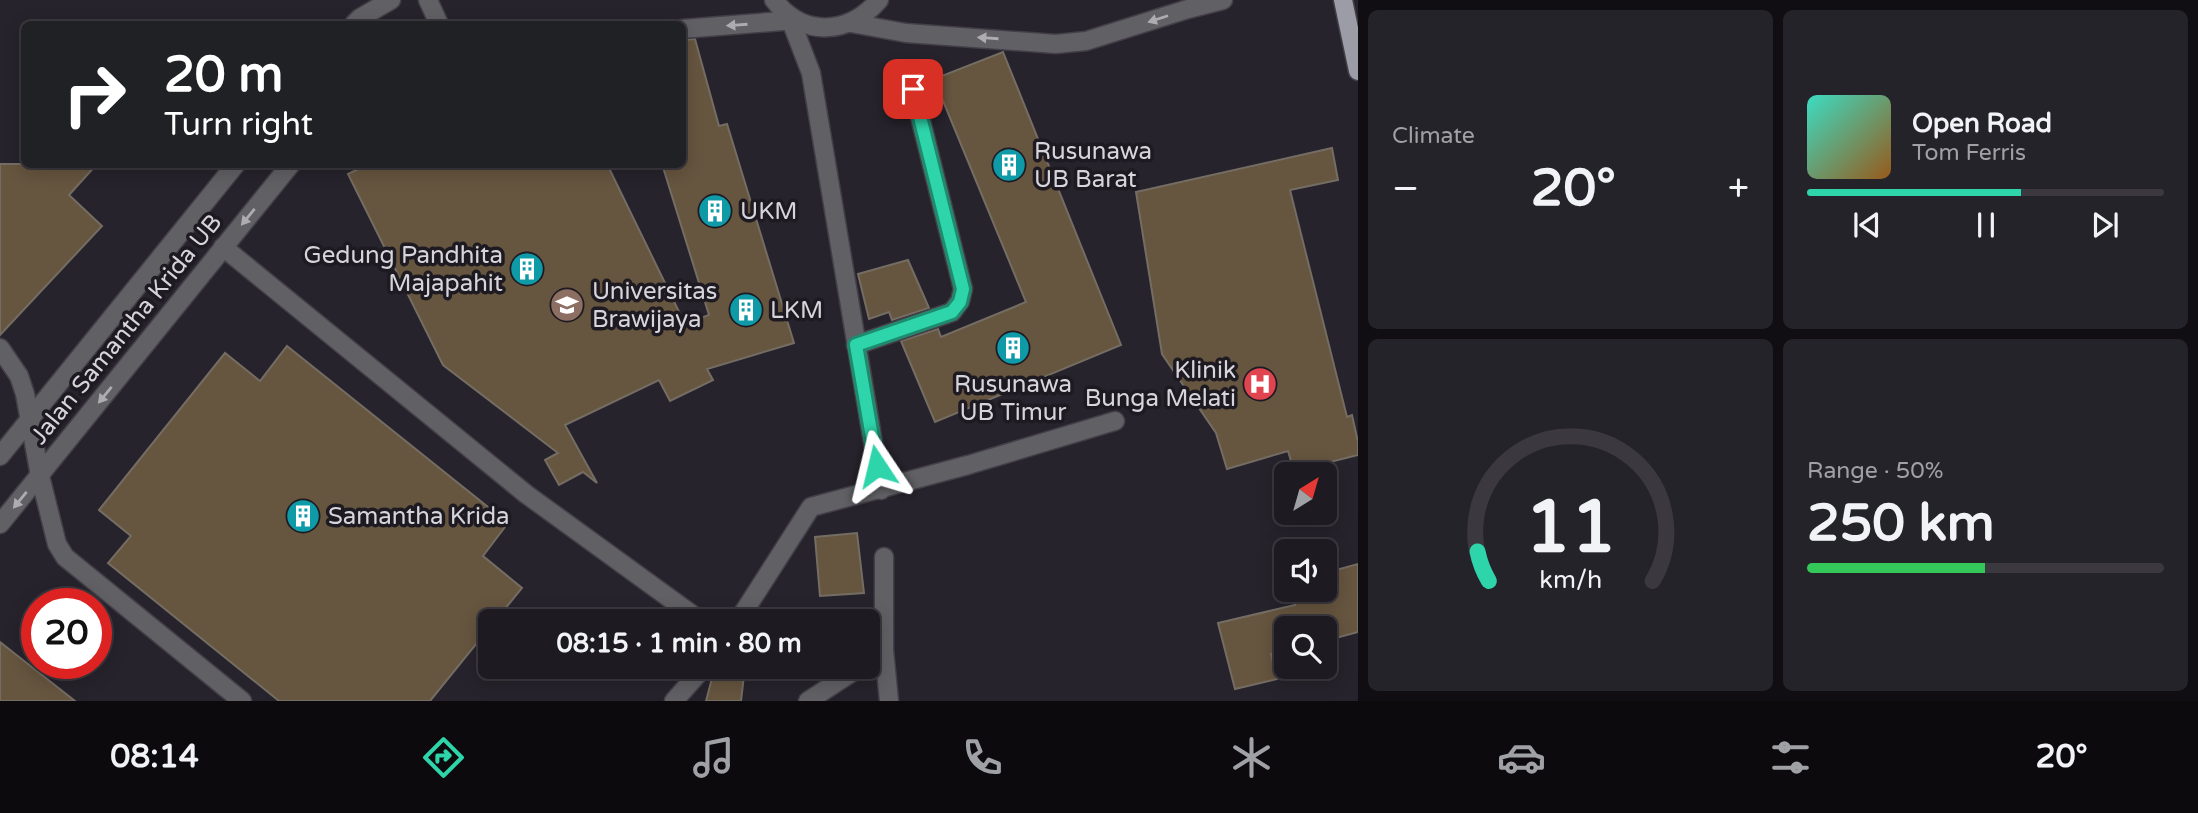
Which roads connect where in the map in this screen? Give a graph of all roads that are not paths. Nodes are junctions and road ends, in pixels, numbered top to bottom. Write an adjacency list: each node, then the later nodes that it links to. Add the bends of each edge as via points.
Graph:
1 (391, 0): 8 (street)
2 (428, 0): 9 (street)
3 (774, 0): 7 (street)
4 (879, 0): 10 (street)
5 (1223, 0): 10 (street, one-way to 10, via 1086,41 1056,44 905,33)
6 (1343, 0): 12 (main road)
7 (793, 20): 10 (street, via 833,28); 11 (street, one-way to 11); 17 (street, via 811,73)
8 (358, 21)
9 (438, 21)
10 (851, 23)
11 (686, 29)
12 (1358, 71)
13 (913, 89): 17 (street, via 963,289 952,312)
14 (233, 168): 19 (street, Jalan Samantha Krida UB)
15 (288, 168): 16 (street, Jalan Samantha Krida UB, one-way to 16)
16 (223, 247): 22 (street, Jalan Samantha Krida UB, one-way to 22); 26 (street, via 526,494)
17 (856, 345): 23 (street)
18 (0, 348): 19 (street, via 19,376)
19 (31, 419): 21 (street, Jalan Samantha Krida UB); 22 (street)
20 (1115, 421): 23 (street)
21 (0, 456)
22 (40, 476): 24 (street, Jalan Samantha Krida UB, one-way to 24); 32 (street, via 57,544 65,557)
23 (881, 490): 27 (street, via 811,507)
24 (0, 524)
25 (884, 557): 28 (street)
26 (684, 609)
27 (746, 609)
28 (884, 650): 29 (street); 35 (street)
29 (880, 653)
30 (693, 679): 33 (street)
31 (842, 679): 34 (street)
32 (242, 701)
33 (674, 701)
34 (808, 701)
35 (889, 701)

